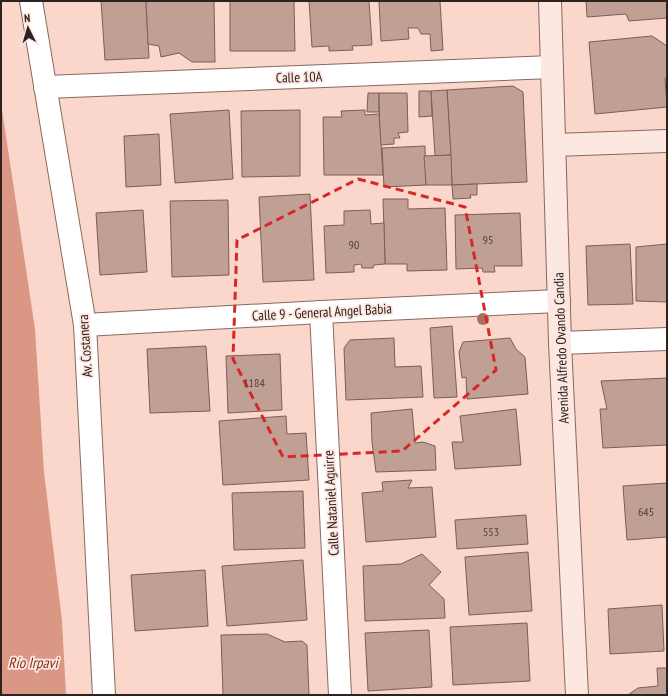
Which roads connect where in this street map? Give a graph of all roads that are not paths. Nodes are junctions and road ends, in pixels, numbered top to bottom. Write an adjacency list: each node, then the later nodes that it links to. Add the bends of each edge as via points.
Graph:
1 (31, 1): 4 (street, Av. Costanera)
2 (550, 1): 3 (main road, Avenida Alfredo Ovando Candia)
3 (552, 67): 4 (street, Calle 10A); 6 (main road, Avenida Alfredo Ovando Candia)
4 (46, 87): 9 (street, Av. Costanera)
5 (667, 141): 6 (main road)
6 (555, 145): 7 (main road, Avenida Alfredo Ovando Candia)
7 (559, 301): 8 (street, Calle 9 - General Angel Babia); 11 (main road, Avenida Alfredo Ovando Candia)
8 (321, 312): 9 (street, Calle 9 - General Angel Babia); 13 (street, Calle Nataniel Aguirre)
9 (85, 324): 12 (street, Av. Costanera)
10 (667, 339): 11 (street)
11 (560, 344): 14 (main road, Avenida Alfredo Ovando Candia)
12 (104, 695)
13 (340, 695)
14 (577, 695)

